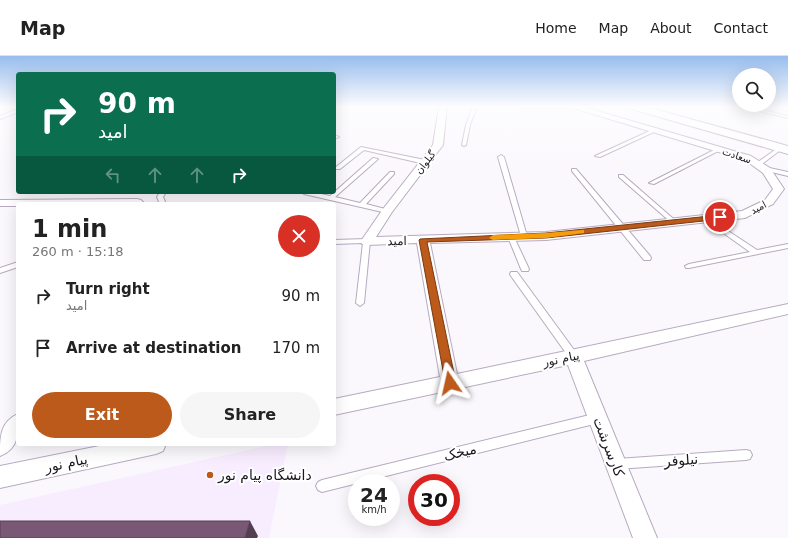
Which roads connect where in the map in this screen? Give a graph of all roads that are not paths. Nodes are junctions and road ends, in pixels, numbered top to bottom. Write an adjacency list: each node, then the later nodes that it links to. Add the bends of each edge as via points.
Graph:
1 (440, 128): 13 (street, گیلوان, via 438,145)
2 (467, 128): 7 (lane)
3 (651, 128): 6 (street, سعادت)
4 (719, 128): 8 (highway)
5 (732, 128): 8 (highway)
6 (656, 130): 9 (street, سعادت); 10 (lane)
7 (464, 145)
8 (786, 146): 14 (lane)
9 (720, 149): 14 (street, سعادت); 20 (lane)
10 (598, 156)
11 (502, 157): 32 (lane)
12 (375, 159): 23 (lane)
13 (425, 162): 15 (lane, via 363,148); 28 (street, گیلوان)
14 (763, 166): 18 (lane); 29 (street, امید, via 779,189 769,202 744,214)
15 (338, 168)
16 (574, 170): 31 (lane)
17 (392, 173): 27 (lane)
18 (788, 174)
19 (621, 176): 30 (lane)
20 (652, 183)
21 (313, 194): 24 (lane)
22 (336, 194): 24 (lane)
23 (336, 194)
24 (331, 198): 27 (lane)
25 (0, 203): 26 (street)
26 (16, 203)
27 (362, 206): 28 (lane)
28 (387, 211): 35 (street, گیلوان)
29 (707, 218): 30 (street, امید); 38 (lane)
30 (675, 222): 31 (street, امید)
31 (623, 228): 32 (street, امید); 39 (lane)
32 (524, 236): 33 (street, امید)
33 (511, 237): 34 (street, امید); 42 (lane)
34 (423, 240): 35 (street, امید); 48 (street)
35 (367, 241): 36 (lane, امید); 45 (lane)
36 (336, 242)
37 (788, 246): 38 (lane)
38 (755, 252): 41 (lane)
39 (647, 258)
40 (16, 265): 43 (lane)
41 (690, 266)
42 (525, 269)
43 (0, 271)
44 (514, 274): 47 (lane)
45 (360, 303)
46 (788, 309): 47 (street, پیام نور)
47 (574, 357): 48 (street, پیام نور); 50 (street, کارسرشت)
48 (450, 383): 49 (street, پیام نور)
49 (336, 407)
50 (598, 418): 55 (street, کارسرشت); 57 (lane, میخک)
51 (16, 426): 52 (street)
52 (0, 446)
53 (147, 446): 56 (street, پیام نور)
54 (746, 455): 55 (lane, نیلوفر)
55 (616, 465): 58 (street, کارسرشت)
56 (0, 477)
57 (322, 486)
58 (645, 538)

